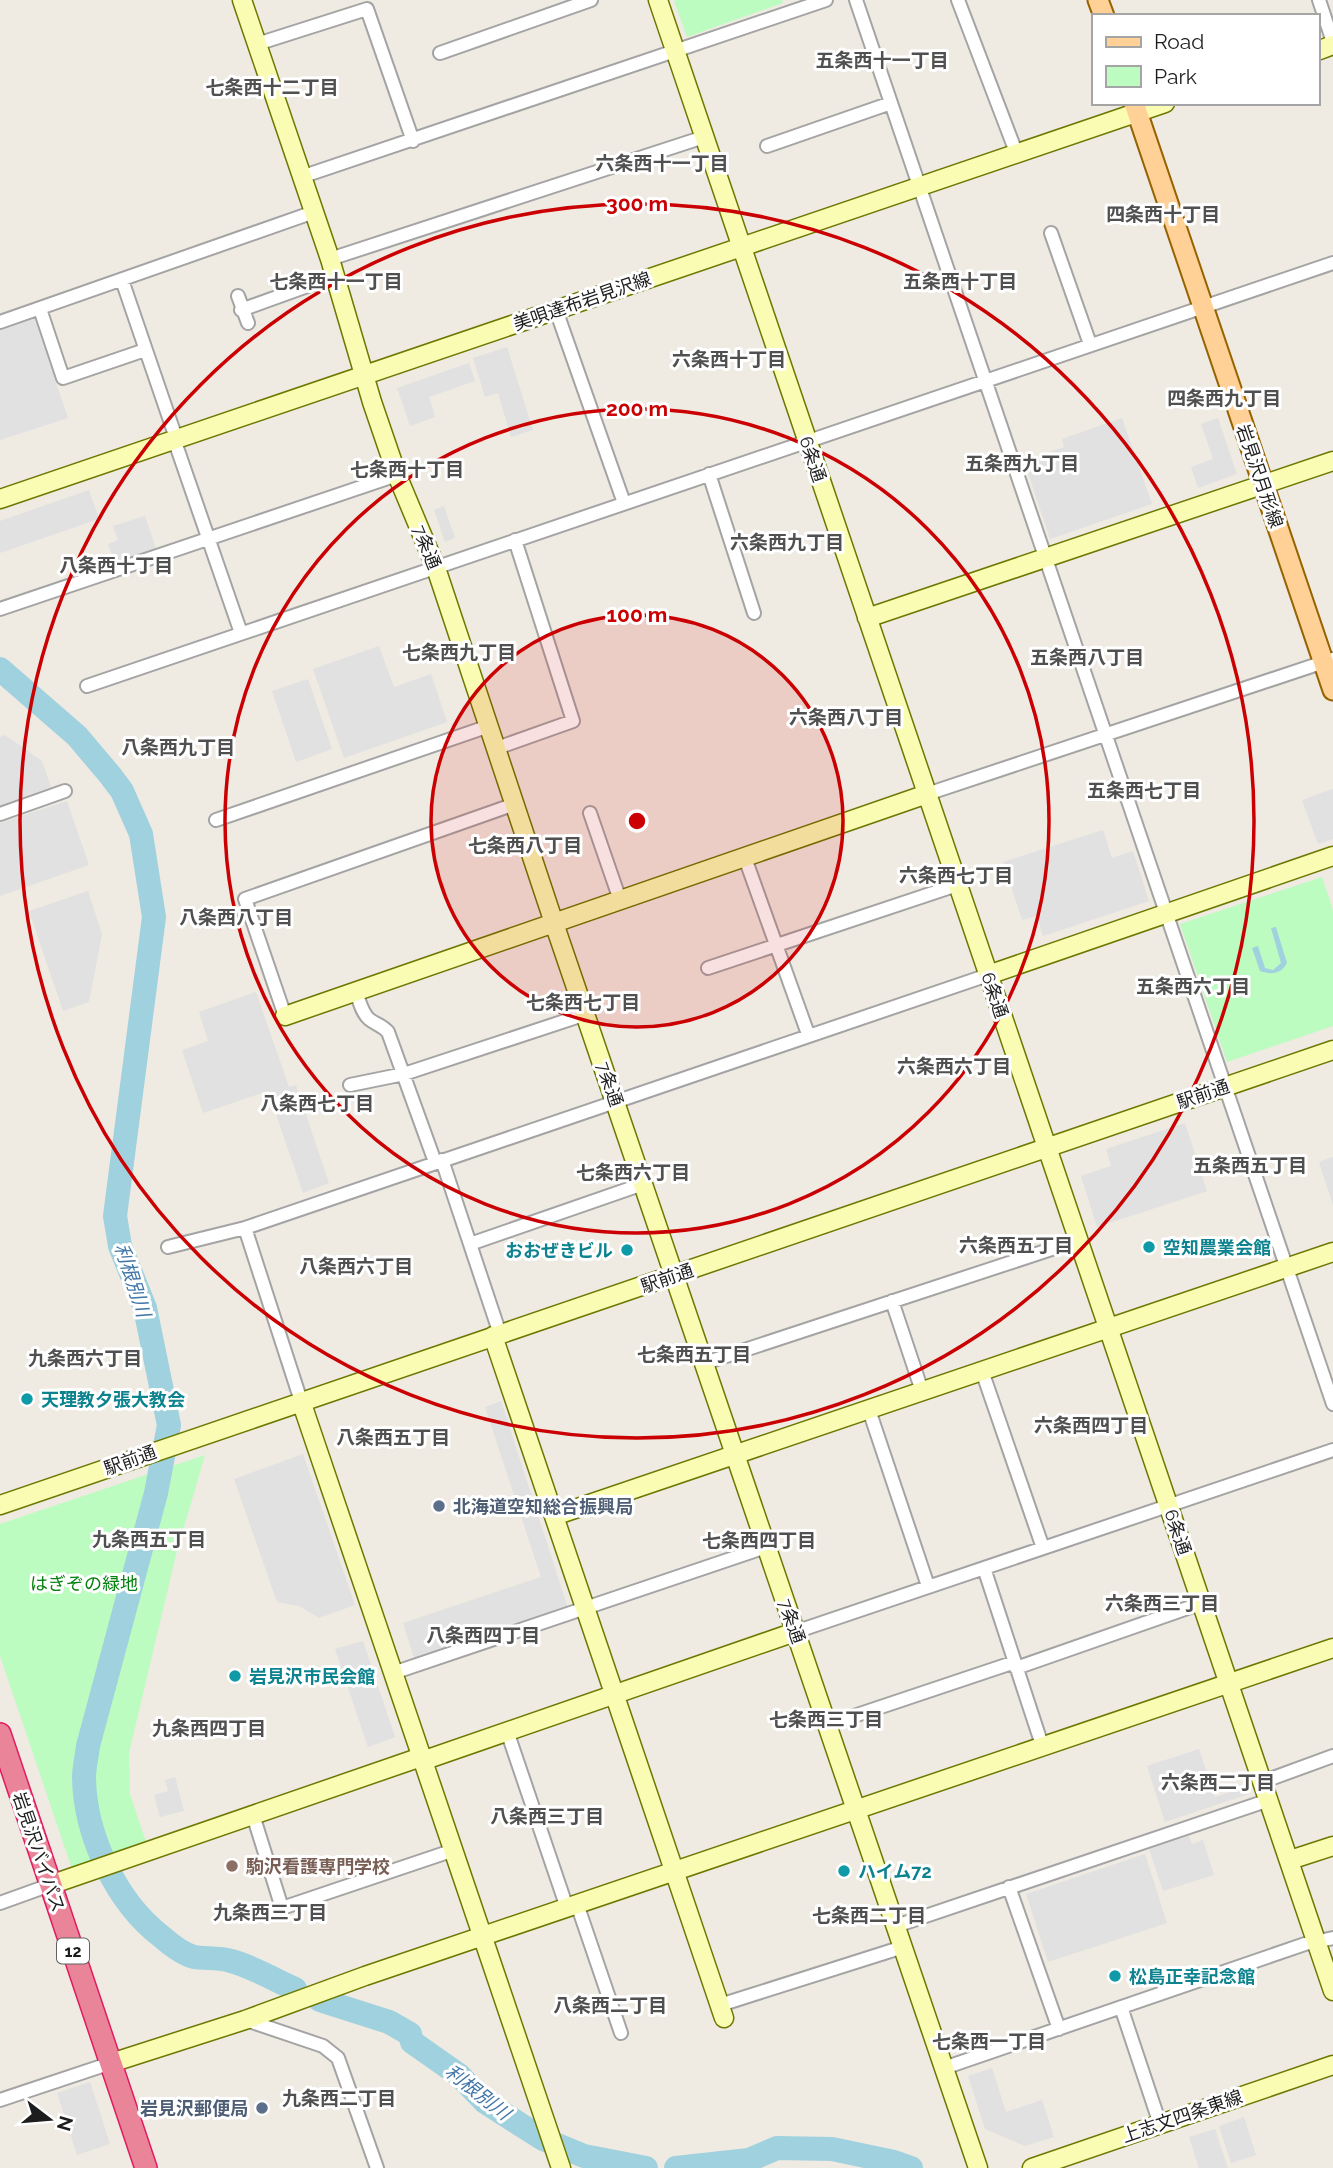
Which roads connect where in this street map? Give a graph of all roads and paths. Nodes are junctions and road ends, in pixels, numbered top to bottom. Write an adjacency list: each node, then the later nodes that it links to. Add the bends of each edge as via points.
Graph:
1 (242, 0): 8 (street, 7条通)
2 (591, 0): 11 (street)
3 (658, 0): 10 (street, 6条通)
4 (827, 0): 10 (street)
5 (856, 0): 12 (street)
6 (958, 0): 18 (street)
7 (1319, 0): 9 (street)
8 (257, 44): 16 (street, via 367,9); 19 (street, 7条通)
9 (1333, 44)
10 (674, 51): 15 (street, 6条通); 16 (street)
11 (440, 53)
12 (891, 103): 17 (street); 20 (street)
13 (1153, 105): 14 (street, 美唄達布岩見沢線)
14 (1136, 108): 18 (street, 美唄達布岩見沢線); 28 (main road, 岩見沢月形線)
15 (704, 137): 23 (street, 6条通); 25 (street)
16 (414, 141): 19 (street)
17 (767, 146)
18 (1016, 152): 20 (street, 美唄達布岩見沢線)
19 (301, 177): 21 (street, 7条通)
20 (920, 186): 23 (street, 美唄達布岩見沢線); 37 (street)
21 (314, 212): 25 (street, 7条通); 26 (street)
22 (1051, 233): 34 (street)
23 (742, 247): 31 (street, 美唄達布岩見沢線); 39 (street, 6条通)
24 (1333, 263): 28 (street)
25 (332, 267): 30 (street); 36 (street, 7条通)
26 (122, 280): 29 (street); 35 (street)
27 (238, 296): 30 (street)
28 (1204, 307): 34 (street); 43 (main road, 岩見沢月形線)
29 (40, 309): 32 (street); 35 (street, via 64,378)
30 (242, 310): 33 (street)
31 (556, 310): 36 (street, 美唄達布岩見沢線); 45 (street)
32 (0, 322)
33 (248, 323)
34 (1090, 344): 37 (street)
35 (145, 350): 38 (street)
36 (365, 376): 38 (street, 美唄達布岩見沢線); 42 (street, 7条通)
37 (985, 381): 39 (street); 48 (street)
38 (175, 439): 44 (street, 美唄達布岩見沢線); 46 (street)
39 (807, 442): 41 (street); 52 (street, 6条通)
40 (1333, 461): 43 (street)
41 (709, 474): 45 (street); 51 (street)
42 (397, 475): 46 (street); 49 (street, 7条通)
43 (1262, 485): 48 (street); 54 (main road, 岩見沢月形線)
44 (0, 499)
45 (624, 503): 47 (street)
46 (210, 540): 50 (street); 53 (street)
47 (515, 540): 49 (street); 59 (street, via 573,721)
48 (1046, 558): 52 (street); 58 (street)
49 (436, 568): 53 (street); 57 (street, 7条通)
50 (0, 609)
51 (754, 613)
52 (867, 618): 61 (street, 6条通)
53 (241, 633): 55 (street)
54 (1328, 660): 56 (main road, 岩見沢月形線); 58 (street)
55 (87, 686)
56 (1333, 690)
57 (489, 726): 59 (street, 7条通); 65 (street)
58 (1107, 735): 61 (street); 70 (street)
59 (497, 748): 62 (street, 7条通)
60 (65, 791): 64 (street)
61 (927, 794): 67 (street); 68 (street, 6条通)
62 (515, 804): 71 (street, 7条通); 77 (street, via 244,899)
63 (590, 813): 69 (street)
64 (0, 814)
65 (216, 820)
66 (1333, 856): 70 (street)
67 (745, 858): 69 (street); 72 (street)
68 (957, 885): 72 (street); 74 (street, 6条通)
69 (620, 900): 71 (street)
70 (1167, 913): 74 (street); 82 (street)
71 (554, 923): 75 (street); 76 (street, 7条通)
72 (776, 947): 73 (street); 78 (street)
73 (708, 968)
74 (988, 975): 78 (street); 84 (street, 6条通)
75 (356, 992): 77 (street); 80 (street, via 365,1015 388,1032)
76 (586, 1014): 80 (street); 83 (street, 7条通)
77 (285, 1016)
78 (807, 1034): 83 (street)
79 (1333, 1050): 82 (street, 駅前通)
80 (404, 1074): 81 (street); 85 (street)
81 (350, 1085)
82 (1224, 1086): 84 (street, 駅前通); 92 (street)
83 (616, 1101): 85 (street); 86 (street, 7条通)
84 (1048, 1146): 88 (street, 6条通); 93 (street, 駅前通)
85 (438, 1161): 87 (street); 89 (street)
86 (643, 1184): 89 (street); 93 (street, 7条通)
87 (245, 1228): 90 (street); 100 (street)
88 (1079, 1240): 94 (street); 95 (street, 6条通)
89 (470, 1244): 96 (street)
90 (169, 1247)
91 (1333, 1252): 92 (street)
92 (1286, 1268): 95 (street); 101 (street)
93 (675, 1274): 96 (street, 駅前通); 97 (street, 7条通)
94 (892, 1301): 97 (street); 99 (street)
95 (1108, 1328): 98 (street); 106 (street, 6条通)
96 (497, 1335): 100 (street, 駅前通); 107 (street)
97 (705, 1363): 104 (street, 7条通)
98 (982, 1371): 99 (street); 109 (street)
99 (922, 1391): 102 (street)
100 (302, 1401): 105 (street, 駅前通); 117 (street)
101 (1333, 1404)
102 (869, 1410): 104 (street); 111 (street)
103 (1333, 1450): 106 (street)
104 (735, 1455): 107 (street); 108 (street, 7条通)
105 (0, 1505)
106 (1168, 1506): 109 (street); 112 (street, 6条通)
107 (554, 1516): 113 (street)
108 (766, 1548): 113 (street); 114 (street, 7条通)
109 (1043, 1548): 110 (street)
110 (984, 1568): 111 (street); 116 (street)
111 (929, 1586): 114 (street)
112 (1202, 1603): 116 (street); 118 (street, 6条通)
113 (586, 1609): 117 (street); 119 (street)
114 (796, 1632): 119 (street); 120 (street, 7条通)
115 (1333, 1648): 118 (street)
116 (1015, 1665): 120 (street); 123 (street)
117 (393, 1673): 125 (street)
118 (1229, 1683): 123 (street); 127 (street, 6条通)
119 (616, 1695): 121 (street); 134 (street)
120 (827, 1725): 129 (street, 7条通)
121 (507, 1731): 125 (street); 138 (street)
122 (0, 1734): 126 (highway, 岩見沢バイパス / 12)
123 (1042, 1745): 129 (street)
124 (1333, 1756): 127 (street)
125 (421, 1759): 130 (street); 132 (street)
126 (5, 1763): 135 (highway, 岩見沢バイパス / 12)
127 (1262, 1782): 128 (street, 6条通)
128 (1269, 1800): 133 (street, 6条通); 136 (street)
129 (856, 1811): 134 (street); 139 (street, 7条通)
130 (253, 1815): 132 (street, via 282,1908); 135 (street)
131 (1333, 1846): 133 (street)
132 (454, 1850): 140 (street)
133 (1290, 1860): 141 (street, 6条通)
134 (676, 1871): 138 (street); 145 (street)
135 (50, 1885): 137 (street); 149 (highway, 岩見沢バイパス / 12)
136 (1009, 1887): 139 (street); 147 (street)
137 (0, 1903)
138 (572, 1906): 140 (street); 148 (street)
139 (896, 1926): 142 (street, 7条通)
140 (484, 1936): 146 (street); 157 (street)
141 (1325, 1940): 143 (street, 6条通); 144 (street)
142 (903, 1947): 145 (street); 151 (street, 7条通)
143 (1333, 1991)
144 (1121, 2007): 147 (street); 153 (street)
145 (722, 2012)
146 (253, 2017): 149 (street); 156 (street, via 323,2046 338,2058)
147 (1059, 2029): 151 (street)
148 (621, 2033)
149 (111, 2063): 152 (street); 155 (highway, 岩見沢バイパス / 12)
150 (1333, 2065): 153 (street, 上志文四条東線)
151 (944, 2068): 154 (street, 7条通)
152 (0, 2100)
153 (1160, 2124): 158 (street, 上志文四条東線)
154 (977, 2166)
155 (146, 2168)
156 (377, 2168)
157 (561, 2168)
158 (1032, 2168)

